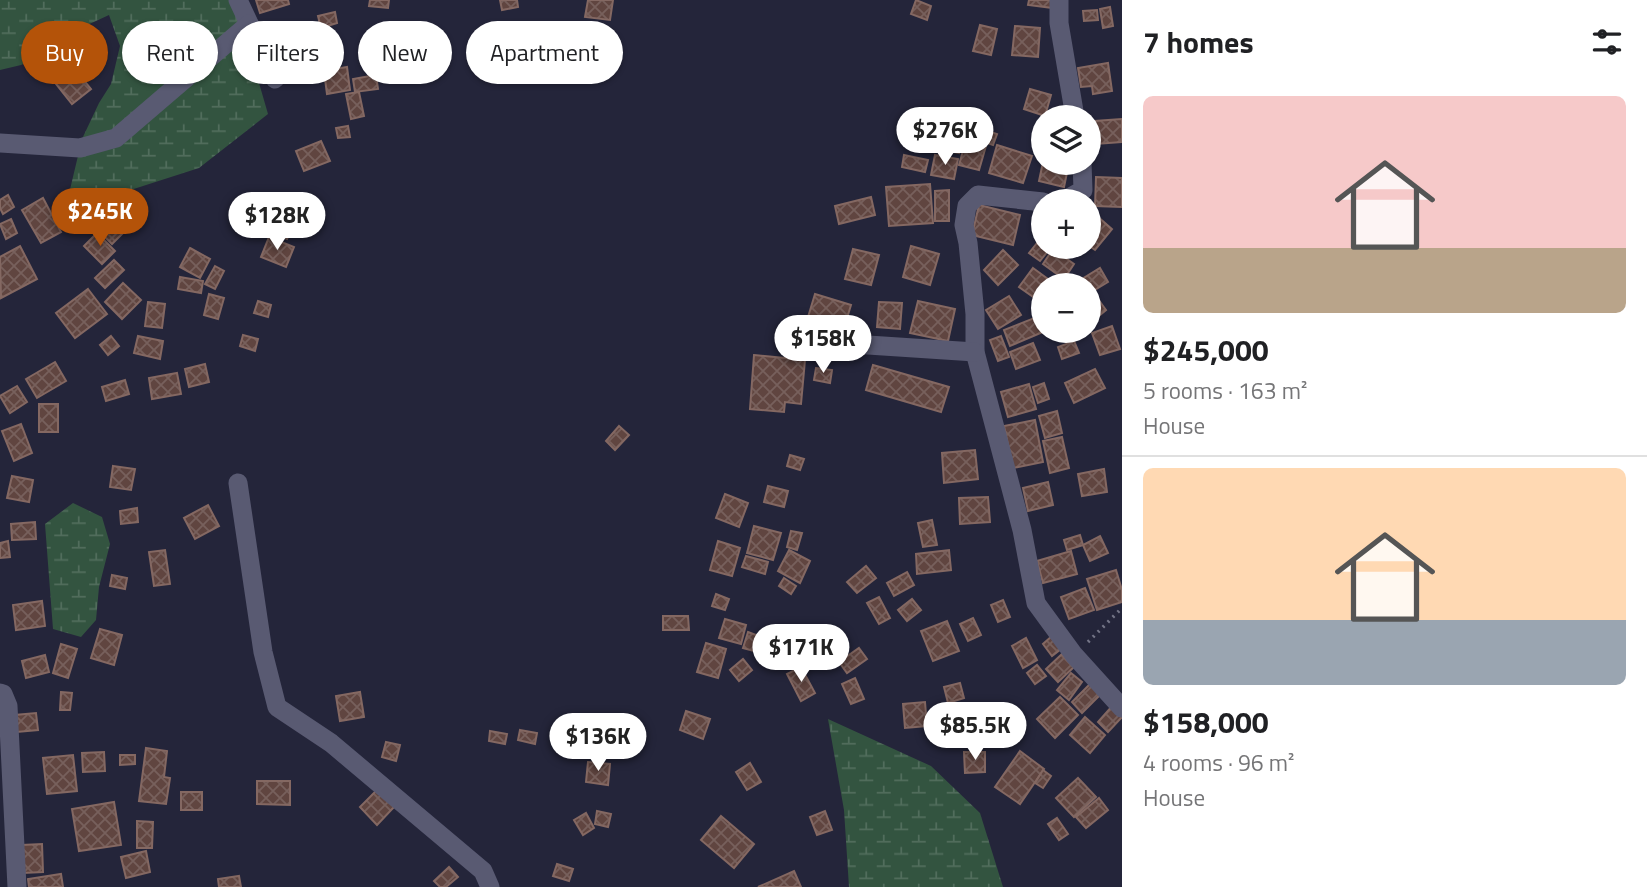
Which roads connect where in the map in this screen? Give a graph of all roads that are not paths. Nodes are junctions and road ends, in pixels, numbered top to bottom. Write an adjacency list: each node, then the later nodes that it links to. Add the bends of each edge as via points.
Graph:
1 (238, 0): 3 (street)
2 (1059, 0): 5 (street)
3 (248, 21)
4 (232, 39): 6 (street, via 116,138 80,148)
5 (1072, 105)
6 (0, 143)
7 (1031, 201): 9 (street, via 978,195 967,206 964,225)
8 (822, 342): 9 (street)
9 (975, 352): 12 (street, via 1022,530 1036,603 1074,655)
10 (238, 483): 14 (street, via 263,652 277,707 331,743 473,862)
11 (0, 693): 13 (street, via 8,706)
12 (1122, 708)
13 (17, 887)
14 (490, 887)

